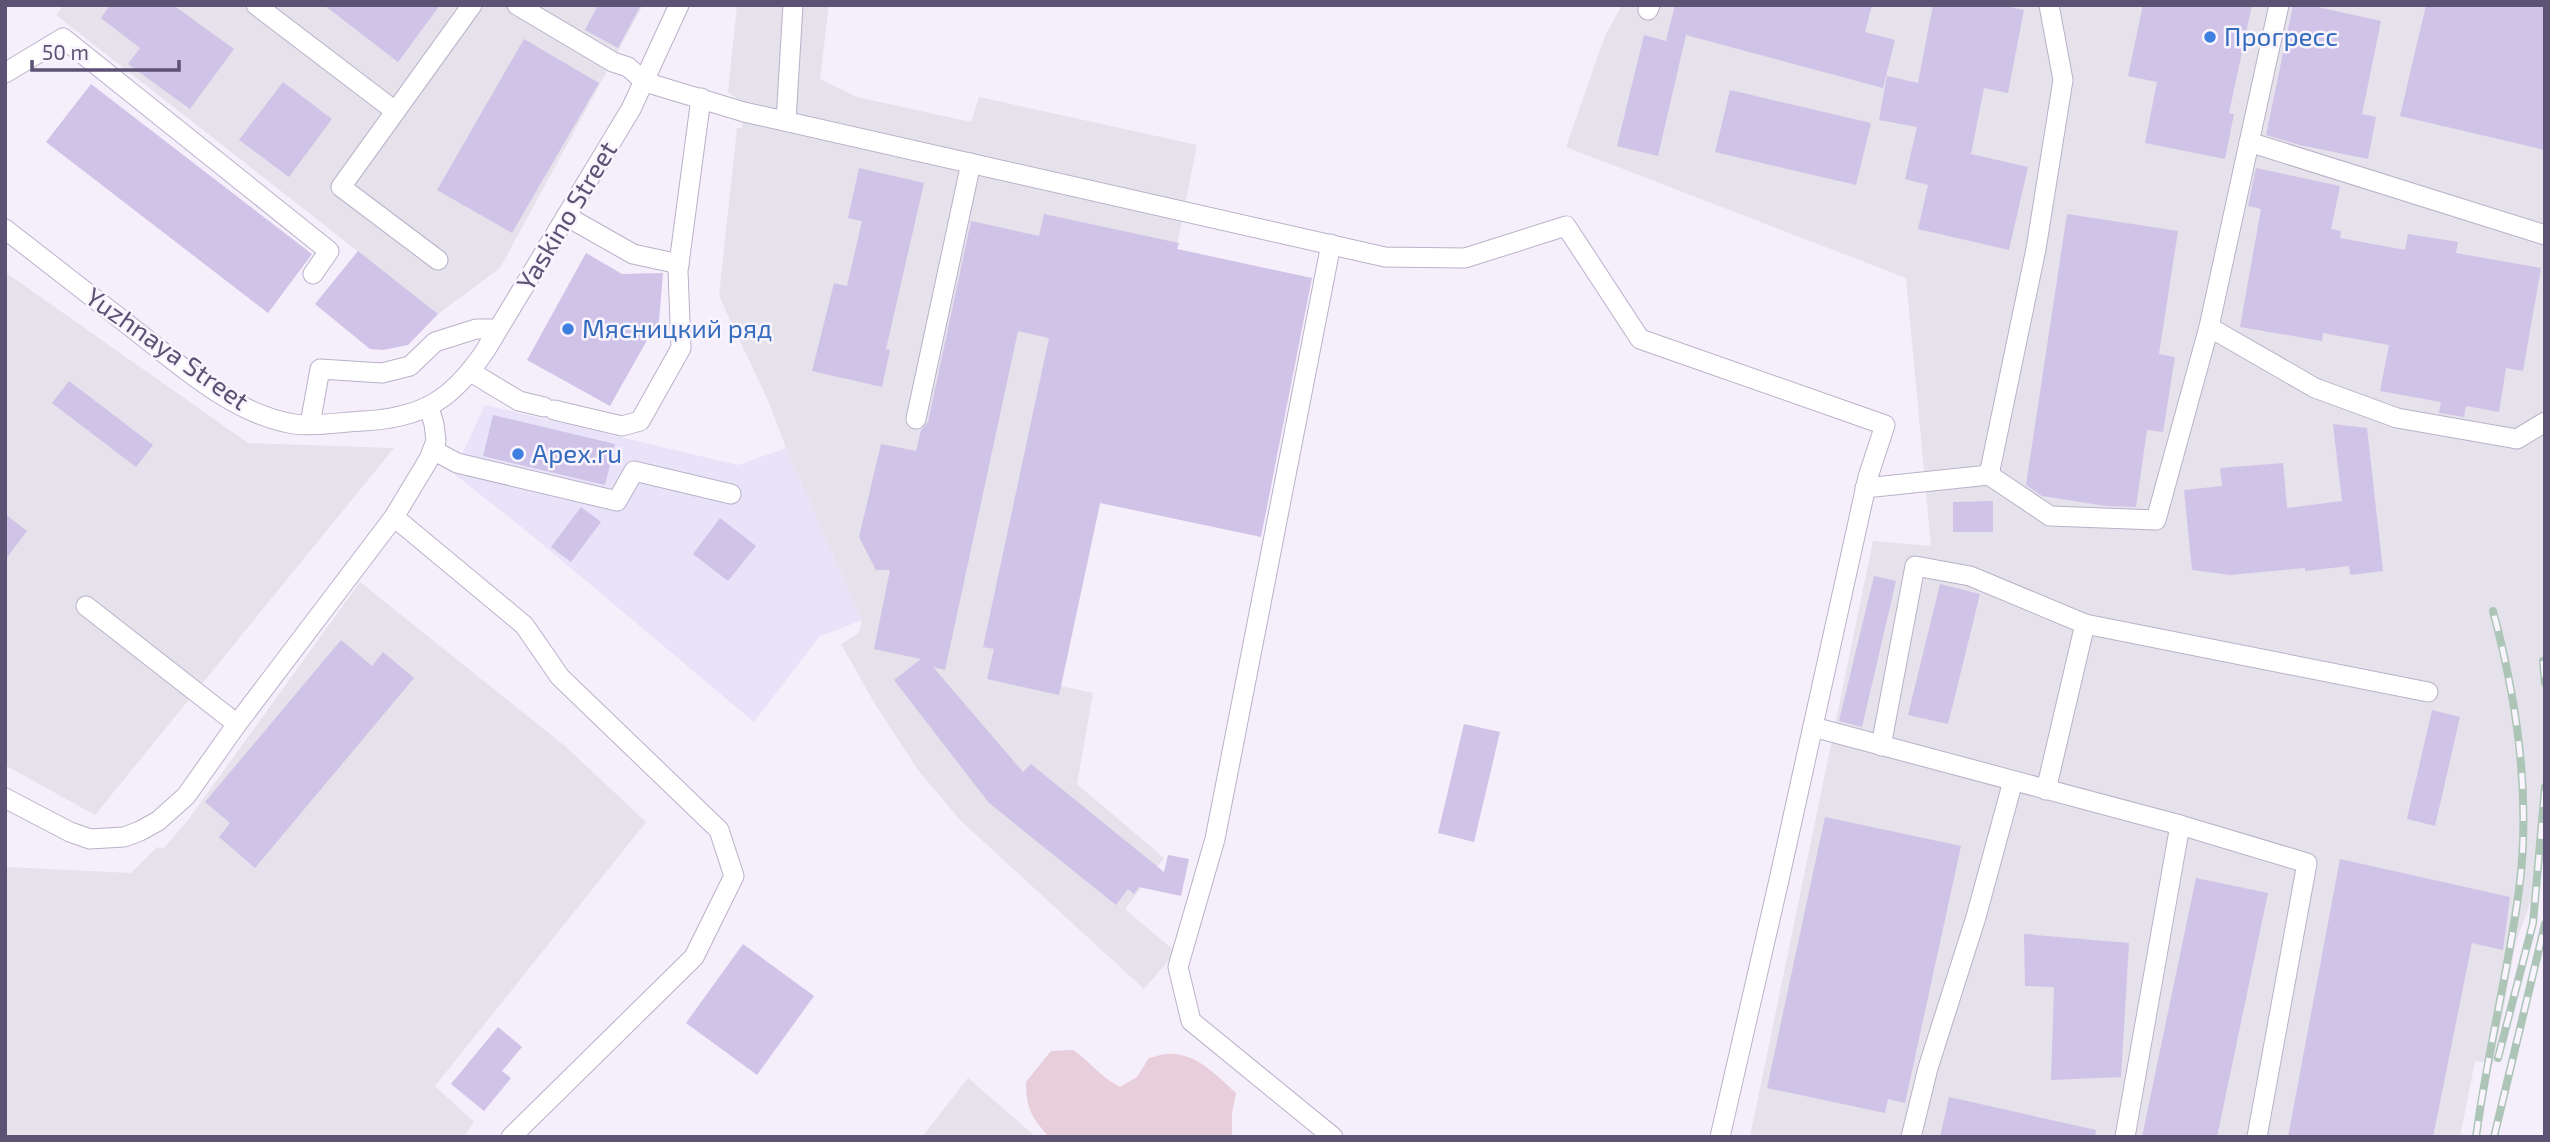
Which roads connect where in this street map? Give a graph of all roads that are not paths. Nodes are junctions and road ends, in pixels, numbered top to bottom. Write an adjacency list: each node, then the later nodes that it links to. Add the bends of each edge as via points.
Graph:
1 (256, 5): 11 (street)
2 (472, 5): 11 (street)
3 (517, 5): 9 (street, via 628,67)
4 (679, 5): 9 (street, Yaskino Street)
5 (793, 5): 12 (street)
6 (2049, 5): 30 (street, via 2063,80 2036,249)
7 (2279, 5): 13 (street)
8 (5, 73): 21 (street, via 63,38 329,251)
9 (645, 82): 10 (street); 15 (street, Yaskino Street)
10 (701, 98): 12 (street); 20 (street)
11 (395, 111): 19 (street, via 341,187)
12 (786, 121): 14 (street)
13 (2249, 142): 17 (street); 22 (street)
14 (971, 163): 18 (street); 26 (street)
15 (566, 216): 20 (street, via 633,254); 23 (street, Yaskino Street)
16 (5, 229): 28 (street, Yuzhnaya Street, via 210,386 249,410 294,424)
17 (2545, 235)
18 (1331, 244): 31 (street, via 1385,257 1465,258 1566,226 1640,339 1885,425); 45 (street, via 1215,839 1178,967 1191,1021)
19 (438, 260)
20 (679, 264): 24 (street, via 681,348 640,421 622,426 519,401)
21 (313, 274)
22 (2209, 327): 27 (street, via 2315,388 2398,418 2517,439); 30 (street, via 2156,520 2050,516)
23 (499, 328): 24 (street, Yaskino Street); 28 (street, via 476,329 435,342 410,366 391,371 320,369)
24 (471, 372): 25 (street, Yaskino Street)
25 (429, 408): 28 (street, Yuzhnaya Street, via 387,420); 29 (street, via 436,441)
26 (916, 419)
27 (2545, 422)
28 (310, 424)
29 (433, 450): 32 (street, via 457,463 617,501 634,471); 33 (street)
30 (1989, 475): 31 (street)
31 (1866, 488): 38 (street)
32 (731, 494)
33 (394, 517): 37 (street); 44 (street, via 524,625 560,677 719,830 734,876 694,957)
34 (86, 606): 37 (street)
35 (2085, 624): 36 (street); 39 (street, via 1970,576 1915,566); 41 (street)
36 (2428, 692)
37 (237, 724): 42 (street, via 186,796 158,821 124,837 90,839)
38 (1813, 727): 39 (street); 46 (street)
39 (1881, 746): 40 (street)
40 (2013, 781): 41 (street); 47 (street)
41 (2046, 790): 43 (street)
42 (5, 798)
43 (2180, 825): 48 (street); 49 (street, via 2307,863)
44 (511, 1137)
45 (1334, 1137)
46 (1720, 1137)
47 (1911, 1137)
48 (2125, 1137)
49 (2257, 1137)

